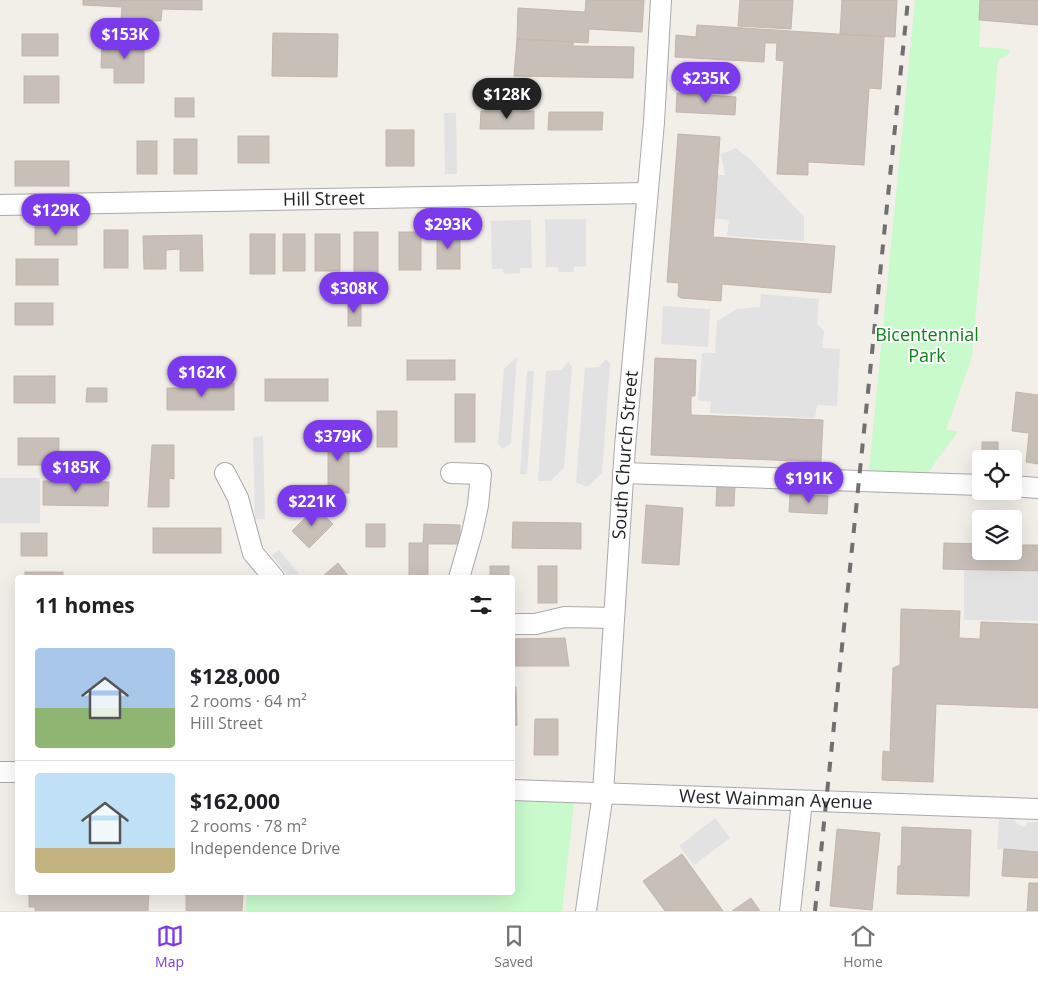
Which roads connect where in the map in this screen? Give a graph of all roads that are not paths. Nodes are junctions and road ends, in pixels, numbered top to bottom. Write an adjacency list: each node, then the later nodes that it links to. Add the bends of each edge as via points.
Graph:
1 (661, 0): 2 (street, South Church Street)
2 (647, 193): 3 (street, Hill Street); 6 (street, South Church Street)
3 (0, 205)
4 (225, 473): 10 (street, via 238,498 253,553)
5 (451, 473): 11 (street, via 481,474 472,533)
6 (623, 473): 7 (street); 12 (street, South Church Street)
7 (972, 485)
8 (1022, 487): 9 (street)
9 (1038, 488)
10 (271, 575)
11 (459, 575)
12 (614, 618): 13 (street, via 565,617 535,624); 17 (street, South Church Street)
13 (515, 624)
14 (0, 772): 15 (street)
15 (15, 772)
16 (515, 790): 17 (street, West Wainman Avenue)
17 (603, 794): 18 (street, West Wainman Avenue); 20 (street, South Church Street)
18 (802, 801): 19 (street, West Wainman Avenue); 21 (street)
19 (1038, 809)
20 (586, 911)
21 (790, 911)

